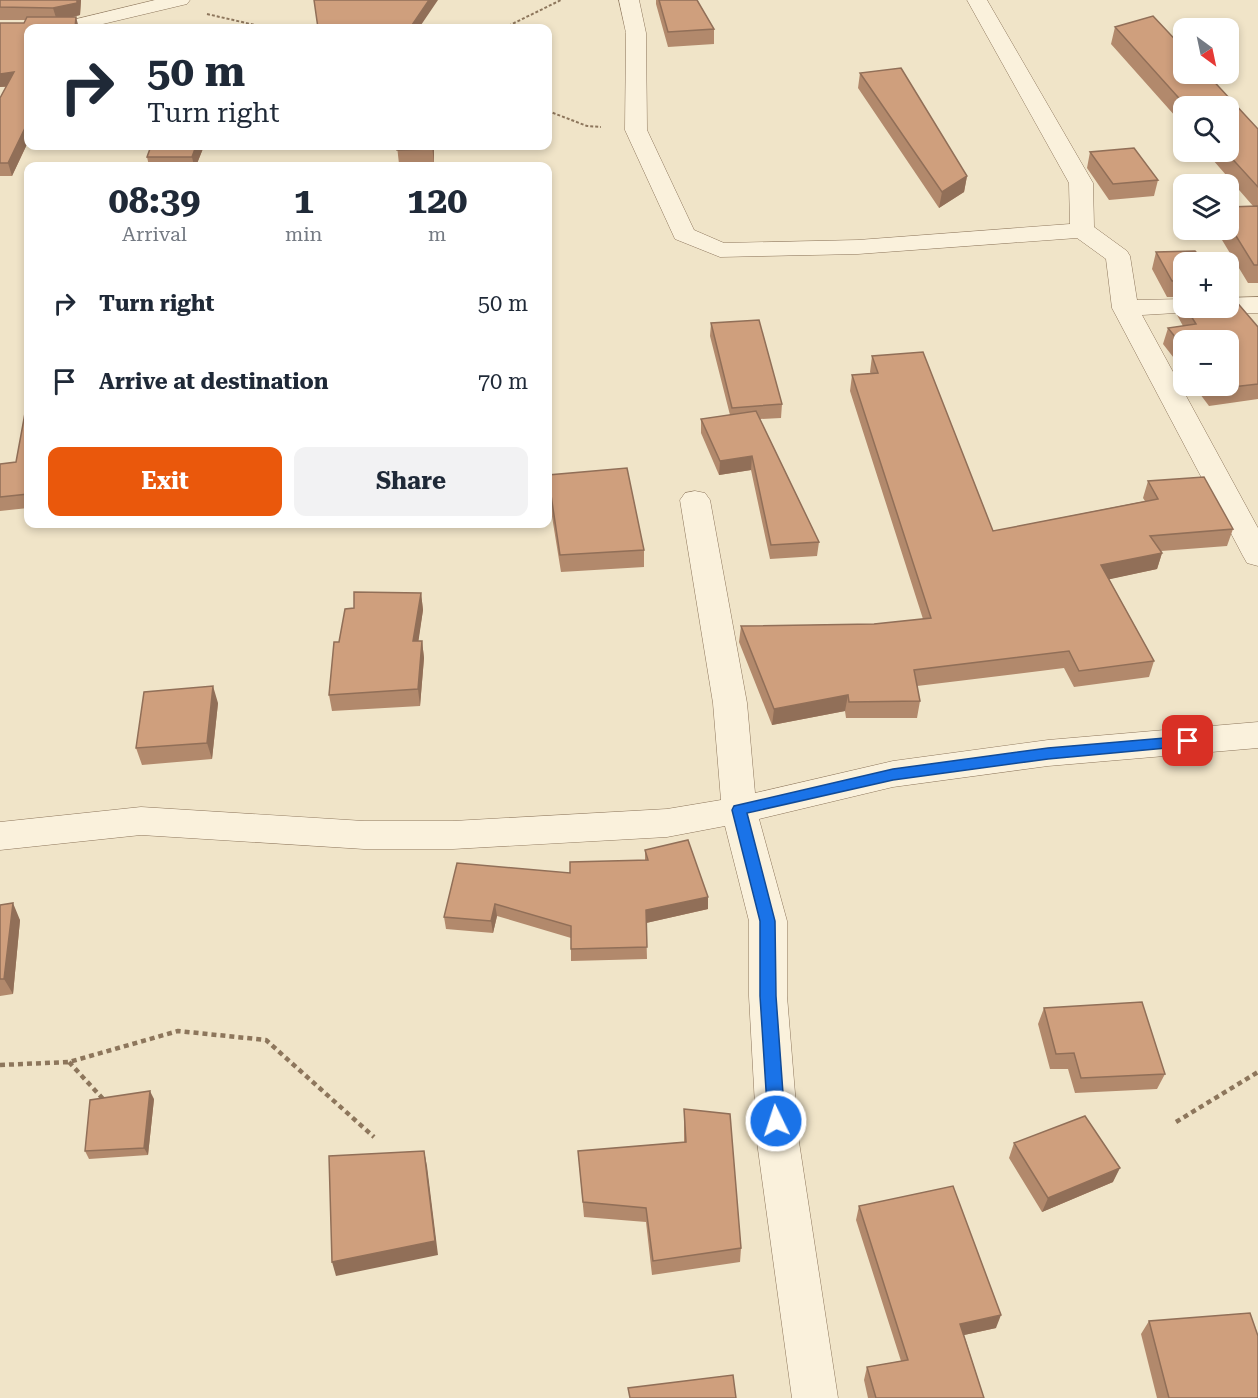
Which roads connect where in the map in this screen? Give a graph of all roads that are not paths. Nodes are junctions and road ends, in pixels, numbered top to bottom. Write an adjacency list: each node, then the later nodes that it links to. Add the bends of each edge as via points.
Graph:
1 (629, 0): 5 (street, via 636,33 636,130 684,234 720,250 858,247)
2 (977, 0): 5 (street, via 1081,183)
3 (173, 2): 4 (street)
4 (80, 24)
5 (1082, 230): 9 (street, via 1118,256)
6 (1258, 305): 7 (street)
7 (1239, 306)
8 (1173, 307): 9 (street)
9 (1125, 308): 11 (street)
10 (696, 500): 13 (street, via 730,703)
11 (1258, 556)
12 (1258, 735): 13 (street, via 1048,753 893,774)
13 (739, 810): 14 (street, via 667,823 453,835 364,835 141,821); 15 (street, via 768,921 768,996 778,1142)
14 (0, 836)
15 (815, 1398)

